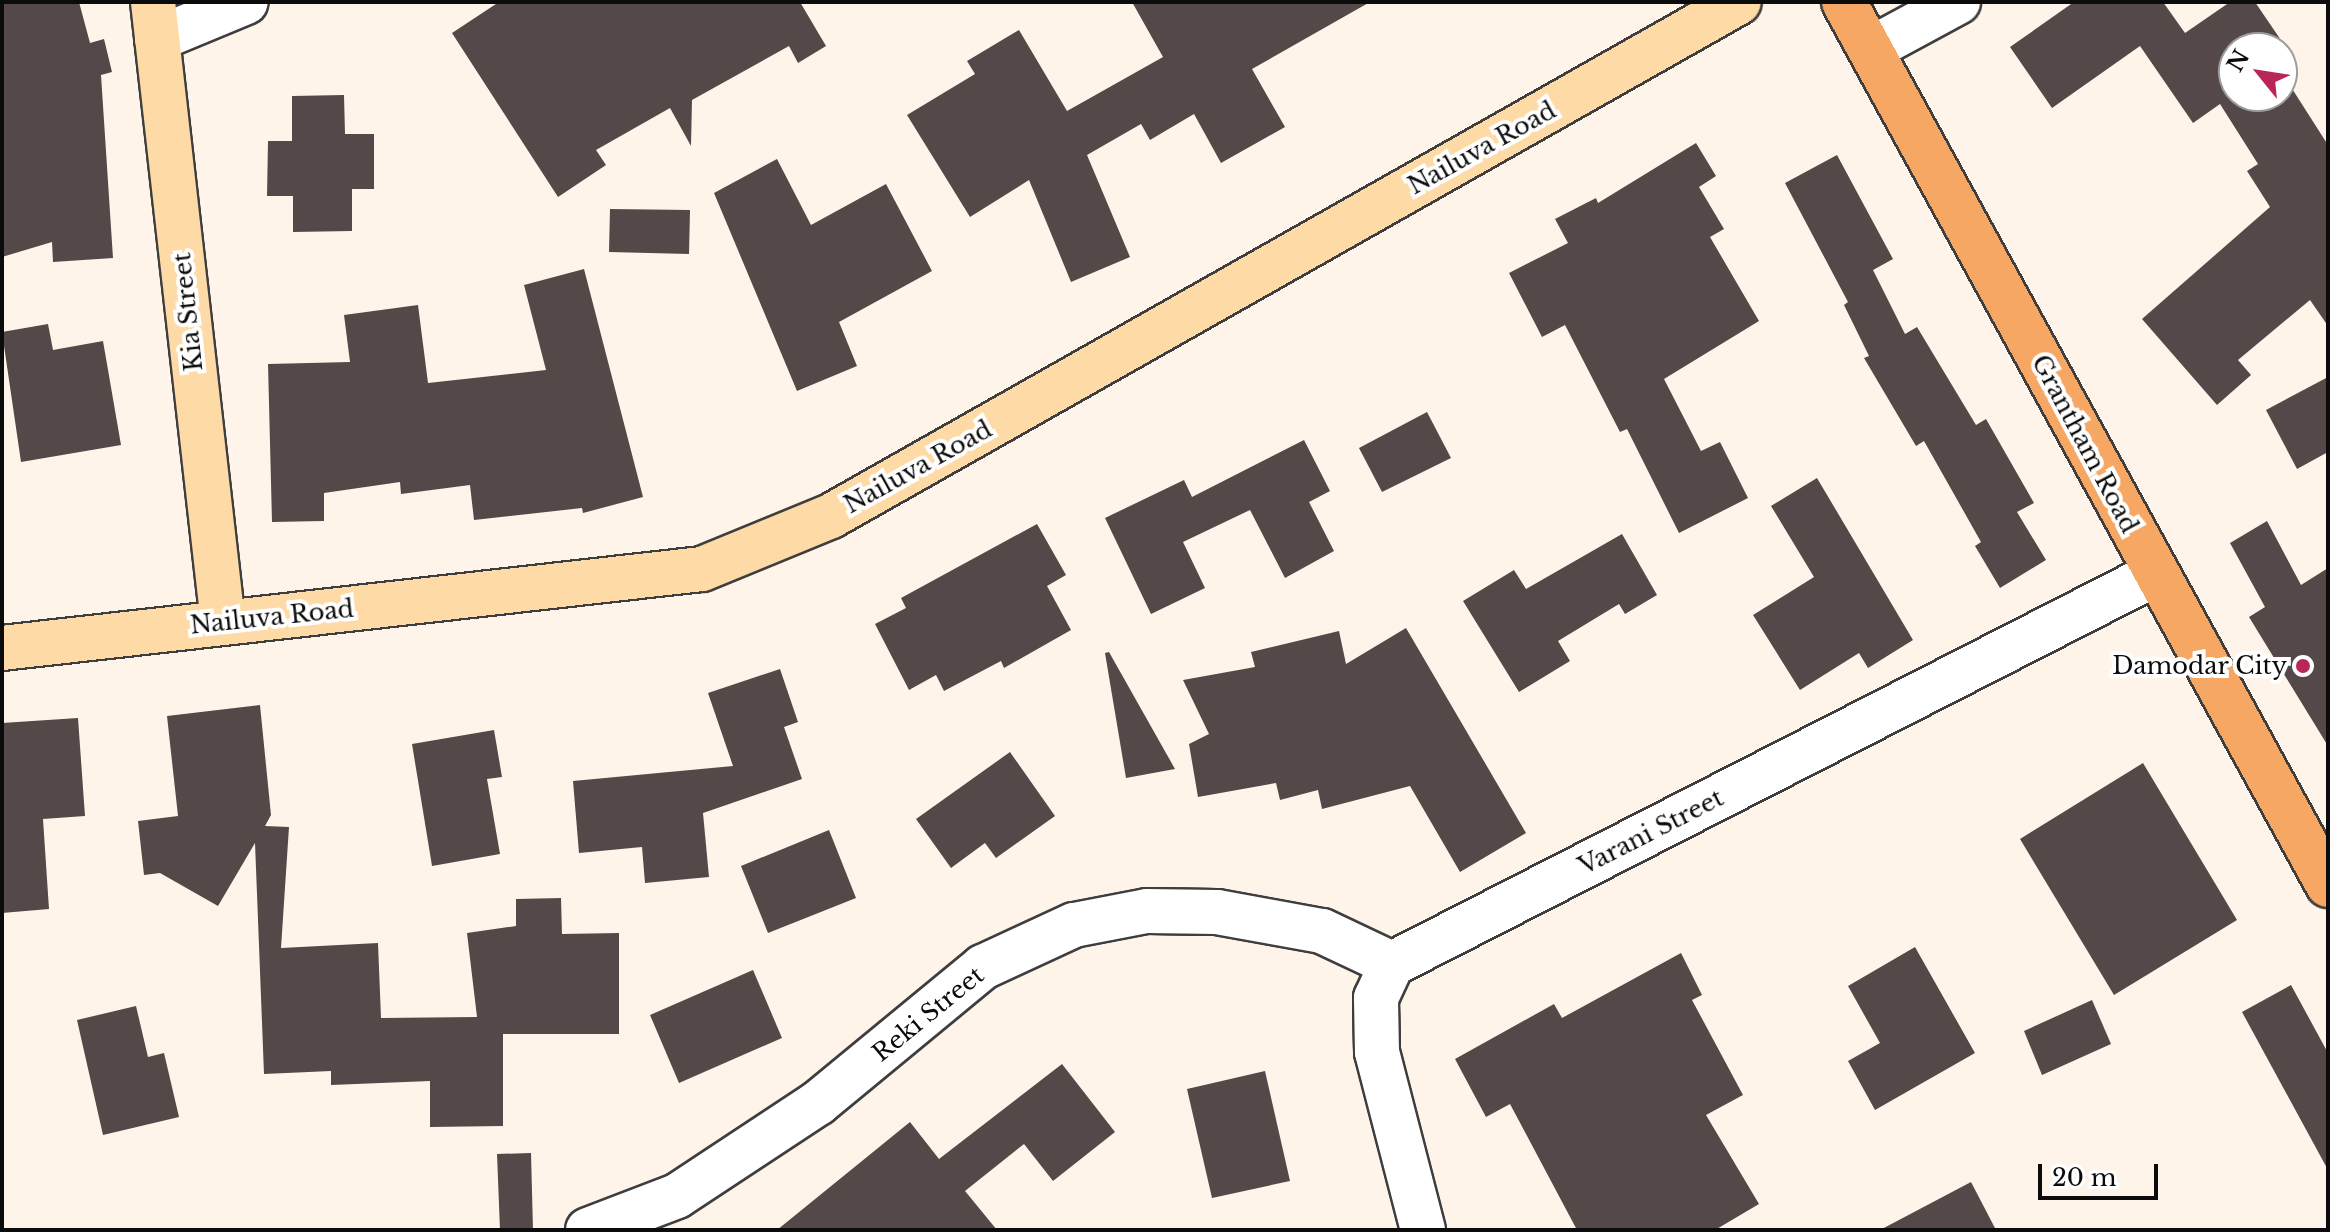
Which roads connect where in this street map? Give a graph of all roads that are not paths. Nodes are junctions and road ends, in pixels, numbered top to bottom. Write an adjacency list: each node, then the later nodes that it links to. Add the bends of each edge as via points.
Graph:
1 (246, 2): 5 (street)
2 (1739, 2): 8 (main road, Nailuva Road, via 831,516 717,563 702,569)
3 (1844, 2): 6 (main road, Grantham Road)
4 (1958, 2): 6 (street)
5 (155, 20): 8 (main road, Kia Street)
6 (1871, 49): 7 (main road, Grantham Road)
7 (2155, 574): 10 (main road, Grantham Road); 11 (street, Varani Street)
8 (223, 623): 9 (main road, Nailuva Road)
9 (2, 648)
10 (2328, 885)
11 (1392, 964): 12 (street, Reki Street, via 1322,931 1217,912 1147,911 1074,925 983,967 818,1103 677,1196); 13 (street, via 1376,998 1377,1052)
12 (588, 1230)
13 (1423, 1230)

